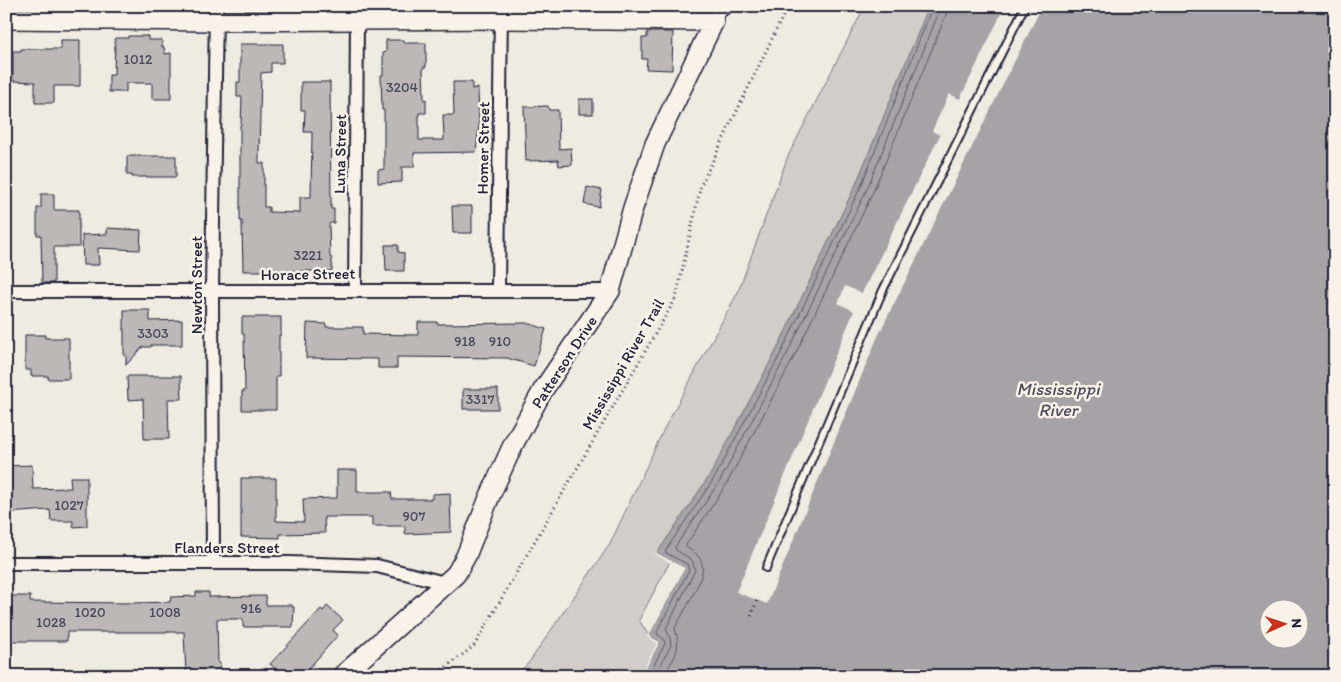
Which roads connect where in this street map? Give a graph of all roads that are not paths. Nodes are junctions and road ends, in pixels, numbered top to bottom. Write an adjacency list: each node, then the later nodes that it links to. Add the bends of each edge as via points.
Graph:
1 (731, 6): 5 (lane)
2 (1026, 6): 15 (lane, via 883,290)
3 (501, 13): 5 (street); 7 (street); 9 (street, Homer Street)
4 (216, 14): 6 (street); 7 (street); 12 (street, Newton Street)
5 (717, 14): 11 (street, Patterson Drive, via 655,144)
6 (6, 19)
7 (357, 19): 8 (street, Luna Street)
8 (355, 290): 9 (street, Horace Street); 12 (street, Horace Street)
9 (498, 290): 11 (street, Horace Street)
10 (6, 291): 12 (street, Horace Street)
11 (610, 291): 16 (street, Patterson Drive, via 543,390 513,445 466,556 456,574)
12 (212, 292): 14 (street, Newton Street)
13 (6, 563): 14 (street, Flanders Street)
14 (213, 563): 16 (street, Flanders Street, via 377,566)
15 (766, 568)
16 (445, 583): 17 (street, Patterson Drive)
17 (342, 676)

